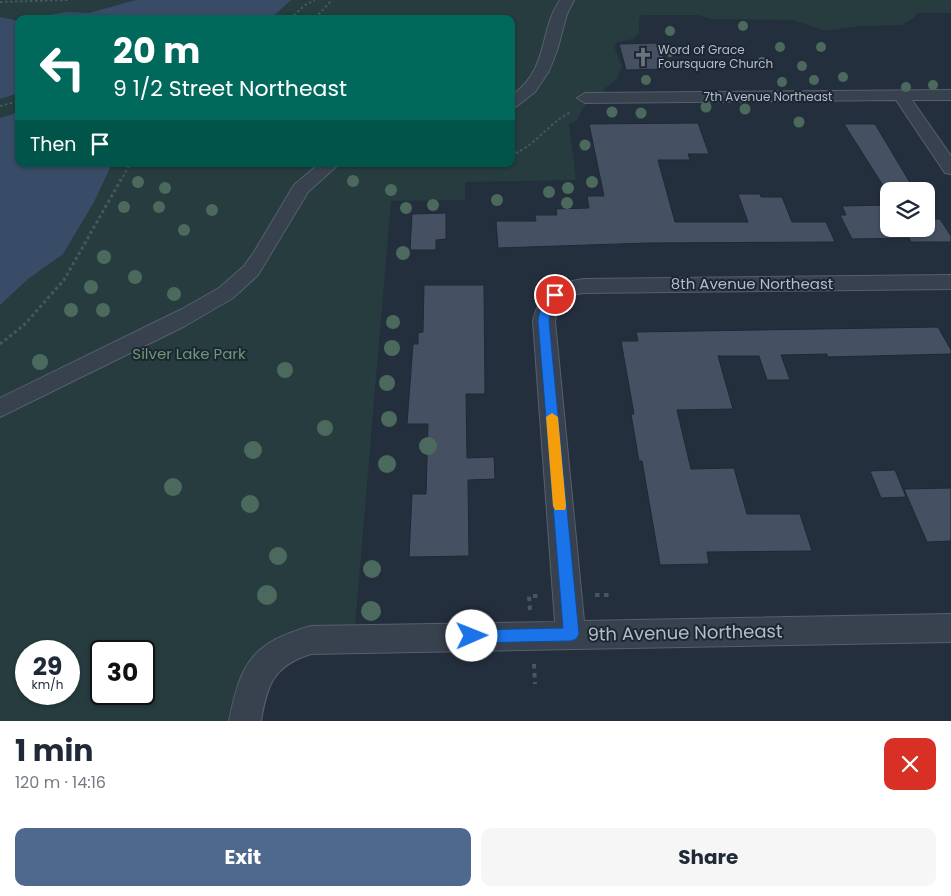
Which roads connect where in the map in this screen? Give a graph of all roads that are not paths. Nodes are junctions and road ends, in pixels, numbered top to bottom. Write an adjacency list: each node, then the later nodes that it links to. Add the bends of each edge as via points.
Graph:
1 (566, 0): 5 (street, via 547,63 531,88)
2 (951, 95): 3 (street, 7th Avenue Northeast)
3 (901, 96): 4 (street, 7th Avenue Northeast); 7 (street)
4 (585, 98)
5 (515, 100)
6 (325, 167): 9 (street, via 301,186 266,251 252,271 235,286 181,319)
7 (951, 169)
8 (951, 282): 11 (street, 8th Avenue Northeast, via 584,286 570,287 555,295 545,308 544,321)
9 (0, 408)
10 (951, 628): 11 (street, 9th Avenue Northeast)
11 (571, 634): 12 (street, 9th Avenue Northeast, via 311,640 290,645 272,655 257,675)
12 (245, 721)

